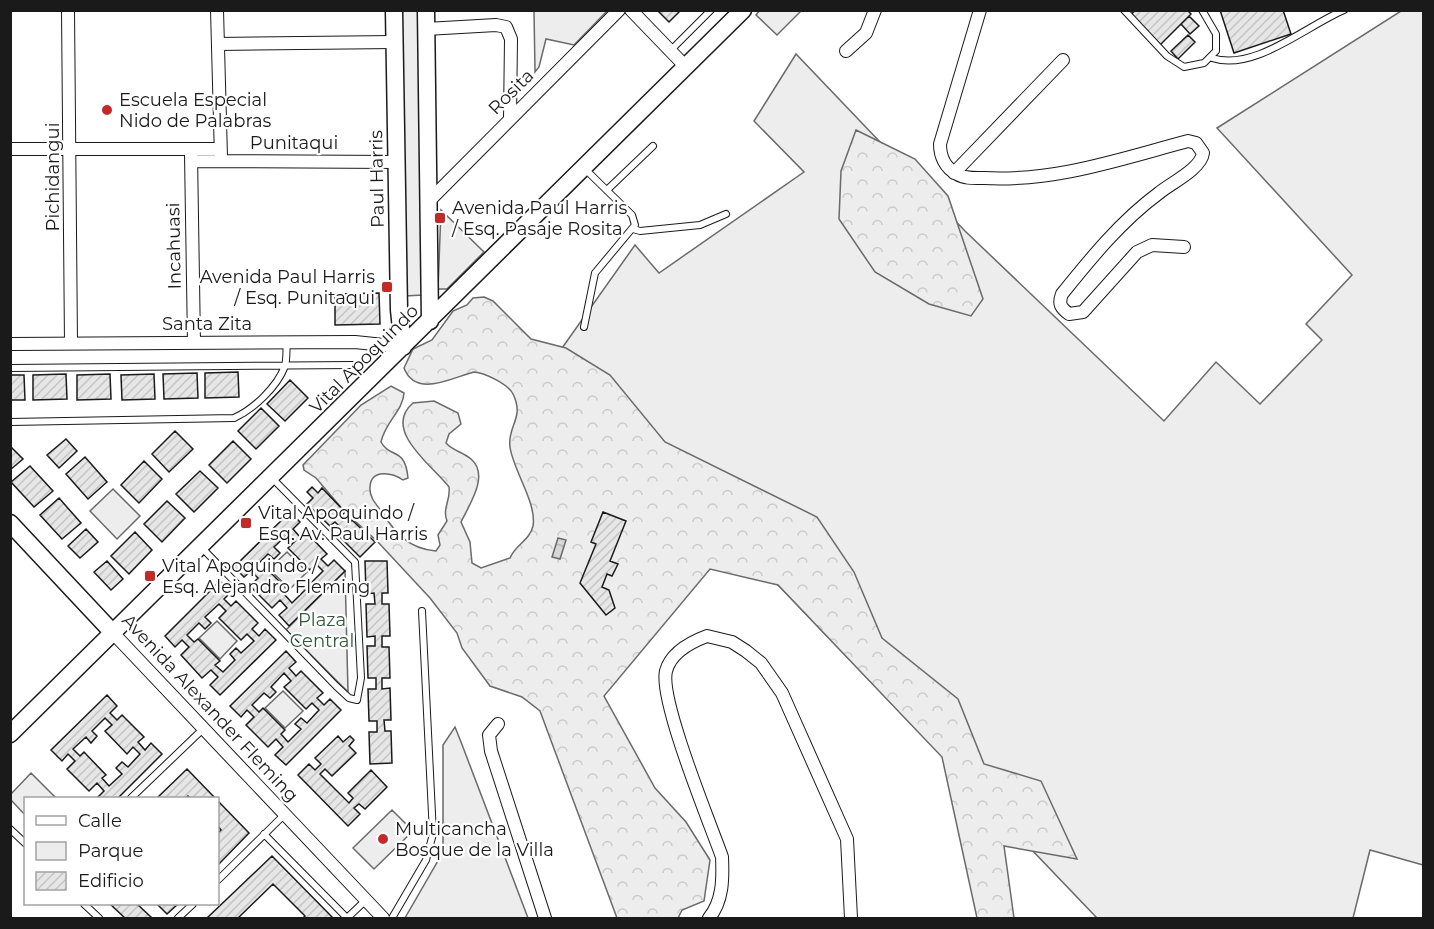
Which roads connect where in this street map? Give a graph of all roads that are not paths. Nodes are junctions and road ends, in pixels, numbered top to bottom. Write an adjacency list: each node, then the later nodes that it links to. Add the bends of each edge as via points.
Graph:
1 (69, 10): 25 (street, Pichidangui)
2 (217, 10): 16 (street)
3 (394, 10): 15 (street, Paul Harris)
4 (426, 10): 14 (street)
5 (619, 10): 22 (street, Rosita)
6 (631, 10): 17 (street)
7 (711, 10): 17 (lane)
8 (743, 10): 21 (street, Vital Apoquindo)
9 (874, 10): 18 (street, via 867,33)
10 (980, 10): 30 (street, via 940,144 945,164)
11 (1124, 10): 19 (lane, via 1175,63 1194,66)
12 (1202, 10): 19 (lane, via 1218,43)
13 (1344, 10): 19 (lane, via 1295,38 1241,60 1224,62)
14 (426, 28): 22 (street, via 506,27 511,39); 32 (street)
15 (395, 42): 16 (street); 28 (street, Paul Harris)
16 (218, 44): 27 (street)
17 (670, 51): 21 (street)
18 (846, 51)
19 (1212, 58)
20 (1063, 60): 30 (street)
21 (686, 67): 29 (street, Vital Apoquindo)
22 (510, 118): 32 (street, Rosita)
23 (652, 146): 31 (lane)
24 (10, 149): 25 (street, Punitaqui)
25 (71, 149): 26 (street, Punitaqui); 39 (street, Pichidangui)
26 (191, 155): 27 (street, Punitaqui); 40 (street, Incahuasi)
27 (220, 155): 28 (street, Punitaqui)
28 (396, 162): 42 (street, Paul Harris)
29 (584, 168): 31 (lane); 36 (street, Vital Apoquindo)
30 (954, 173): 35 (street, via 1001,179 1048,177 1192,141 1202,149 1200,161 1116,230 1062,294 1062,309 1069,314 1083,312 1137,252 1152,244)
31 (607, 190): 34 (lane, via 635,219)
32 (429, 201): 36 (street)
33 (726, 214): 34 (lane, via 700,225)
34 (633, 229): 37 (lane, via 596,273)
35 (1184, 247)
36 (430, 321): 42 (street, Vital Apoquindo)
37 (584, 327)
38 (287, 342): 40 (street, Santa Zita); 42 (street, Santa Zita); 43 (lane)
39 (71, 343): 40 (street, Santa Zita); 41 (street, Santa Zita)
40 (194, 343)
41 (10, 344)
42 (403, 347): 47 (street, Vital Apoquindo)
43 (286, 364): 44 (lane); 45 (lane); 46 (lane, via 254,406 234,418)
44 (353, 365)
45 (10, 368)
46 (10, 422)
47 (272, 478): 49 (street, Vital Apoquindo); 49 (lane, via 355,562 361,678 357,700 336,686)
48 (10, 523): 51 (street, Avenida Alexander Fleming)
49 (202, 547): 51 (street, Vital Apoquindo)
50 (422, 610): 68 (lane, via 433,834 426,861)
51 (114, 634): 53 (street, Avenida Alexander Fleming); 54 (street, Vital Apoquindo)
52 (498, 724): 69 (street, via 489,735 491,752)
53 (203, 729): 55 (lane); 56 (street, Avenida Alexander Fleming)
54 (10, 734)
55 (131, 797)
56 (284, 815): 58 (lane); 61 (street, Avenida Alexander Fleming)
57 (10, 829): 59 (lane)
58 (264, 834): 60 (lane); 66 (lane)
59 (24, 842)
60 (219, 879)
61 (365, 901): 66 (lane); 67 (street, Avenida Alexander Fleming)
62 (86, 905): 64 (lane)
63 (191, 905): 65 (lane)
64 (99, 918)
65 (178, 918)
66 (347, 918)
67 (383, 918)
68 (392, 918)
69 (545, 918)
70 (709, 918): 71 (street, via 717,908 722,857 686,761 666,685 670,662 682,648 707,636 732,642 746,651 761,663 782,693 848,838)
71 (851, 918)

